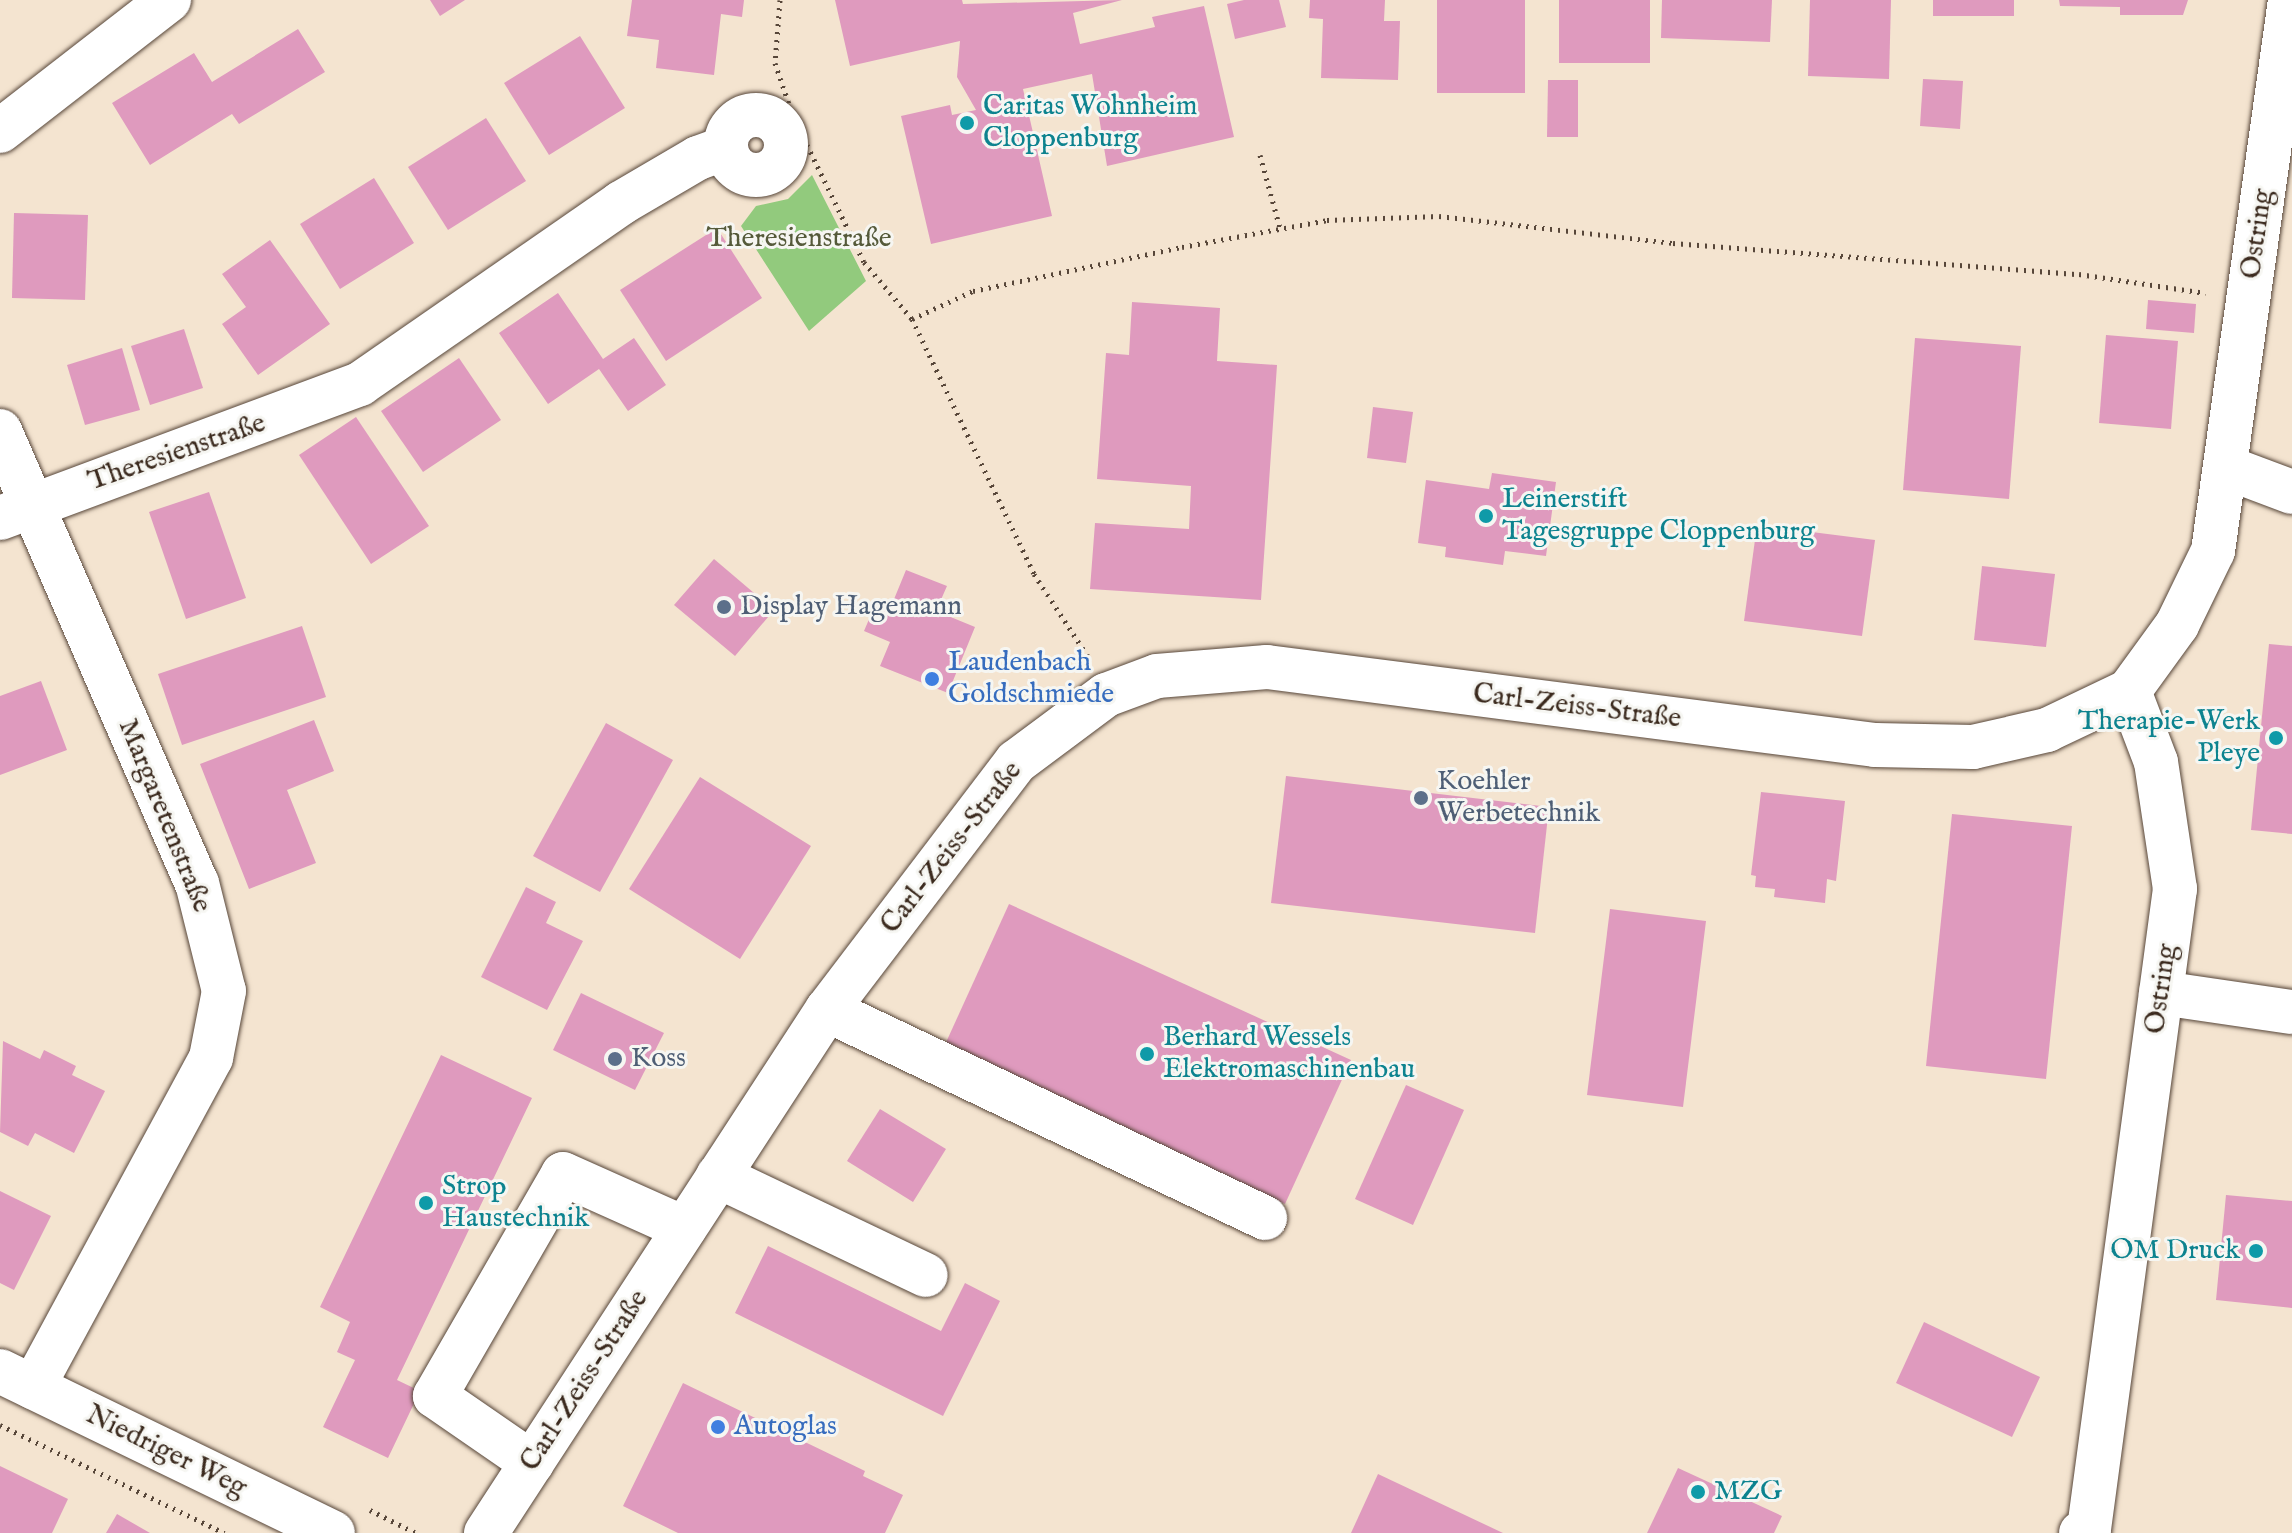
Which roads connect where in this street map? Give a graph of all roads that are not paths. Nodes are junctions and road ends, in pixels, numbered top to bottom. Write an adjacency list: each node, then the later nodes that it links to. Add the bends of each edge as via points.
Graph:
1 (169, 0): 5 (street)
2 (2290, 0): 3 (street, Ostring)
3 (2284, 117): 7 (street, Ostring, via 2248,300)
4 (785, 119): 9 (street, Theresienstraße, via 783,158 765,173 750,175 736,168 726,148 698,158 621,203 360,384 270,422)
5 (0, 131)
6 (0, 431): 9 (street, Margaretenstraße)
7 (2228, 468): 8 (street); 10 (street, Ostring, via 2213,551 2177,625)
8 (2292, 492)
9 (17, 511): 18 (street, Margaretenstraße, via 197,883 224,991 211,1058)
10 (2129, 691): 11 (street, Ostring, via 2156,762 2175,889); 12 (street, Carl-Zeiss-Straße, via 2047,730 1973,747 1875,745 1267,667 1157,676 1106,695 1016,762)
11 (2161, 993): 13 (street); 22 (street, Ostring, via 2089,1529)
12 (827, 1010): 14 (street, Carl-Zeiss-Straße); 15 (street)
13 (2292, 1012)
14 (718, 1176): 16 (street, Carl-Zeiss-Straße); 17 (street)
15 (1265, 1218)
16 (684, 1228): 19 (street, Carl-Zeiss-Straße); 19 (street, via 563,1174 435,1396)
17 (926, 1275)
18 (17, 1379): 20 (street, Niedriger Weg)
19 (532, 1463): 21 (street, Carl-Zeiss-Straße)
20 (333, 1533)
21 (486, 1533)
22 (2081, 1533)

